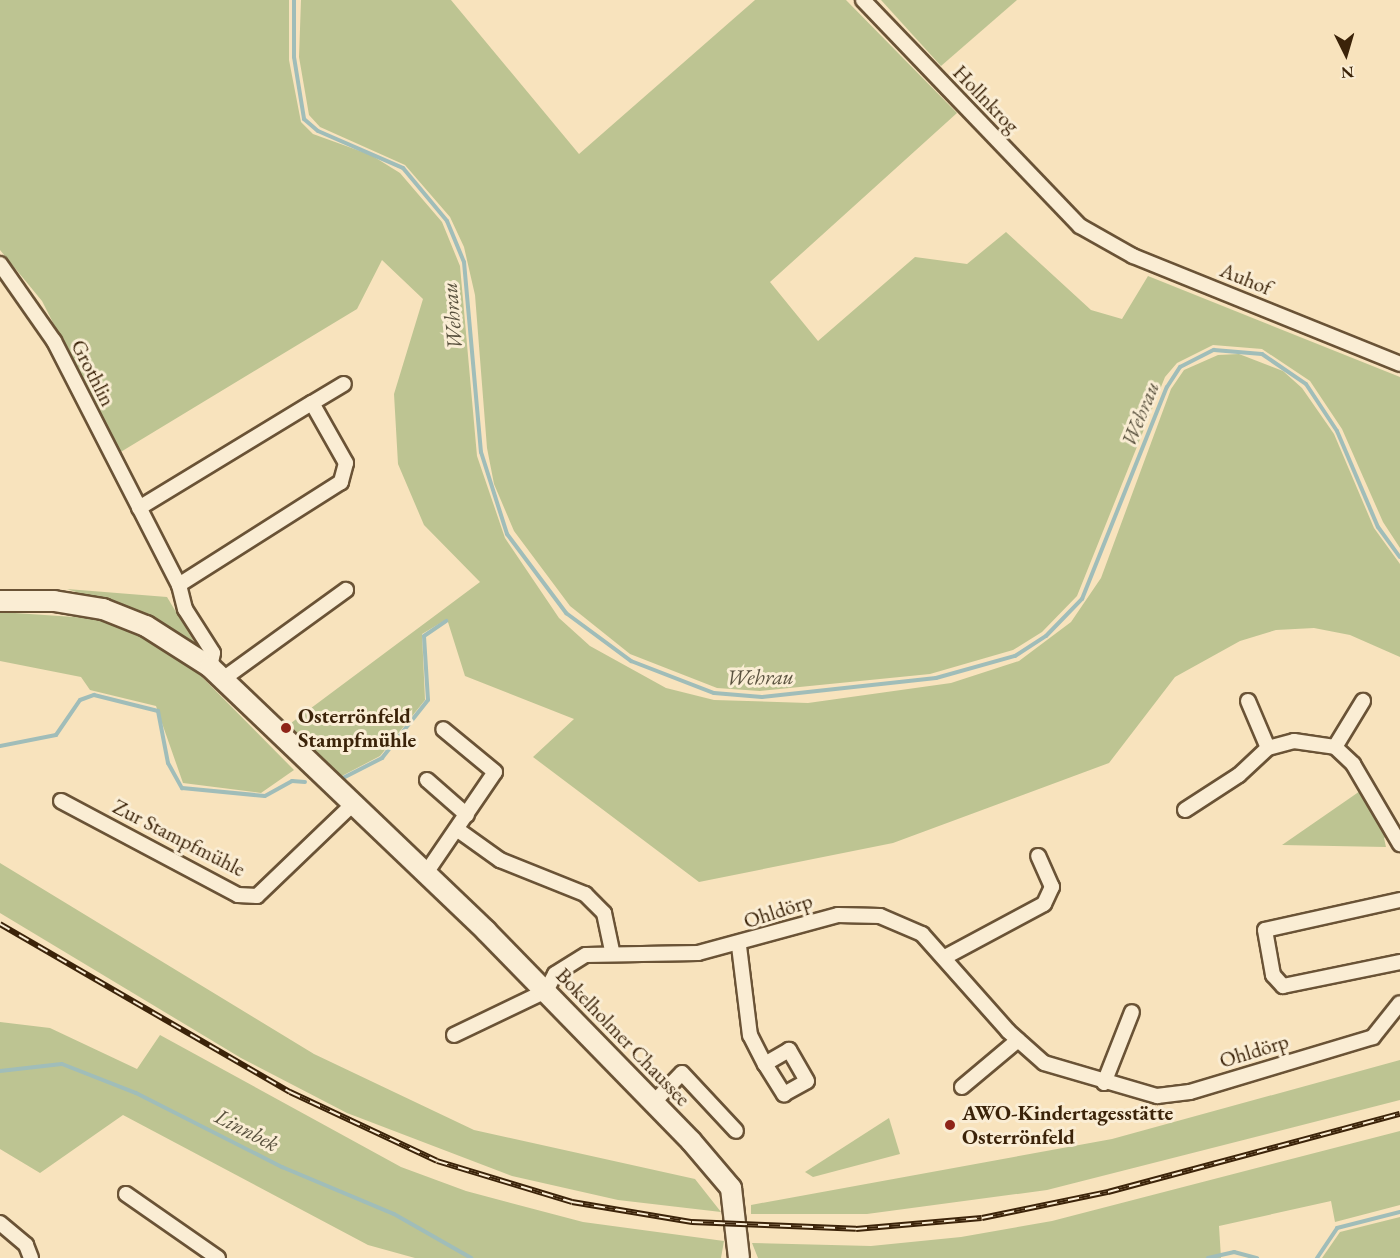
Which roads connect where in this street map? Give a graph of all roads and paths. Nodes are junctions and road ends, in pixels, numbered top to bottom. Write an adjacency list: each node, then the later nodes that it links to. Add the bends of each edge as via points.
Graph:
1 (863, 0): 2 (street, Hollnkrog)
2 (1080, 226): 4 (street, Auhof, via 1133,256)
3 (0, 264): 7 (street, Grothlin, via 54,341)
4 (1400, 364)
5 (344, 384): 6 (street)
6 (312, 403): 7 (street); 8 (street, via 346,464 341,482)
7 (139, 508): 8 (street, Grothlin)
8 (179, 585): 11 (street, Grothlin, via 185,609 213,653)
9 (346, 590): 11 (street)
10 (0, 601): 11 (main road, Bokelholmer Chaussee, via 54,601 103,609 146,626)
11 (221, 678): 19 (main road, Bokelholmer Chaussee)
12 (1248, 701): 16 (street)
13 (1363, 701): 15 (street)
14 (443, 729): 21 (street, via 495,772)
15 (1335, 747): 16 (street, via 1294,741); 22 (street, via 1353,764)
16 (1268, 748): 20 (street, via 1239,775)
17 (426, 780): 21 (street)
18 (61, 801): 19 (street, Zur Stampfmühle, via 238,895 257,896)
19 (353, 804): 26 (main road, Bokelholmer Chaussee)
20 (1185, 810)
21 (467, 815): 23 (street)
22 (1396, 824): 24 (street)
23 (458, 830): 26 (street, via 449,833); 29 (street, via 500,860 585,894 604,913)
24 (1400, 844)
25 (1038, 856): 30 (street, via 1052,887 1044,904)
26 (426, 873): 32 (main road, Bokelholmer Chaussee)
27 (1400, 900): 31 (street, via 1265,930 1273,975 1283,986)
28 (739, 945): 29 (street, Ohldörp, via 698,953); 30 (street, Ohldörp, via 816,919 880,916 922,934); 37 (street, via 750,1035)
29 (612, 951): 32 (street, Ohldörp, via 586,955 555,974)
30 (947, 956): 36 (street, Ohldörp, via 958,976)
31 (1400, 962)
32 (546, 991): 35 (street); 40 (main road, Bokelholmer Chaussee)
33 (1400, 1003): 38 (street, Ohldörp, via 1373,1037 1190,1092 1157,1096)
34 (1132, 1012): 38 (street)
35 (454, 1035)
36 (1018, 1040): 38 (street, Ohldörp, via 1044,1063); 39 (street)
37 (765, 1064)
38 (1104, 1083)
39 (962, 1087)
40 (654, 1102): 41 (street, via 682,1073); 46 (main road, Bokelholmer Chaussee, via 731,1188)
41 (736, 1131)
42 (126, 1194): 45 (street)
43 (0, 1223): 44 (street, via 26,1245)
44 (31, 1258)
45 (218, 1258)
46 (739, 1258)

